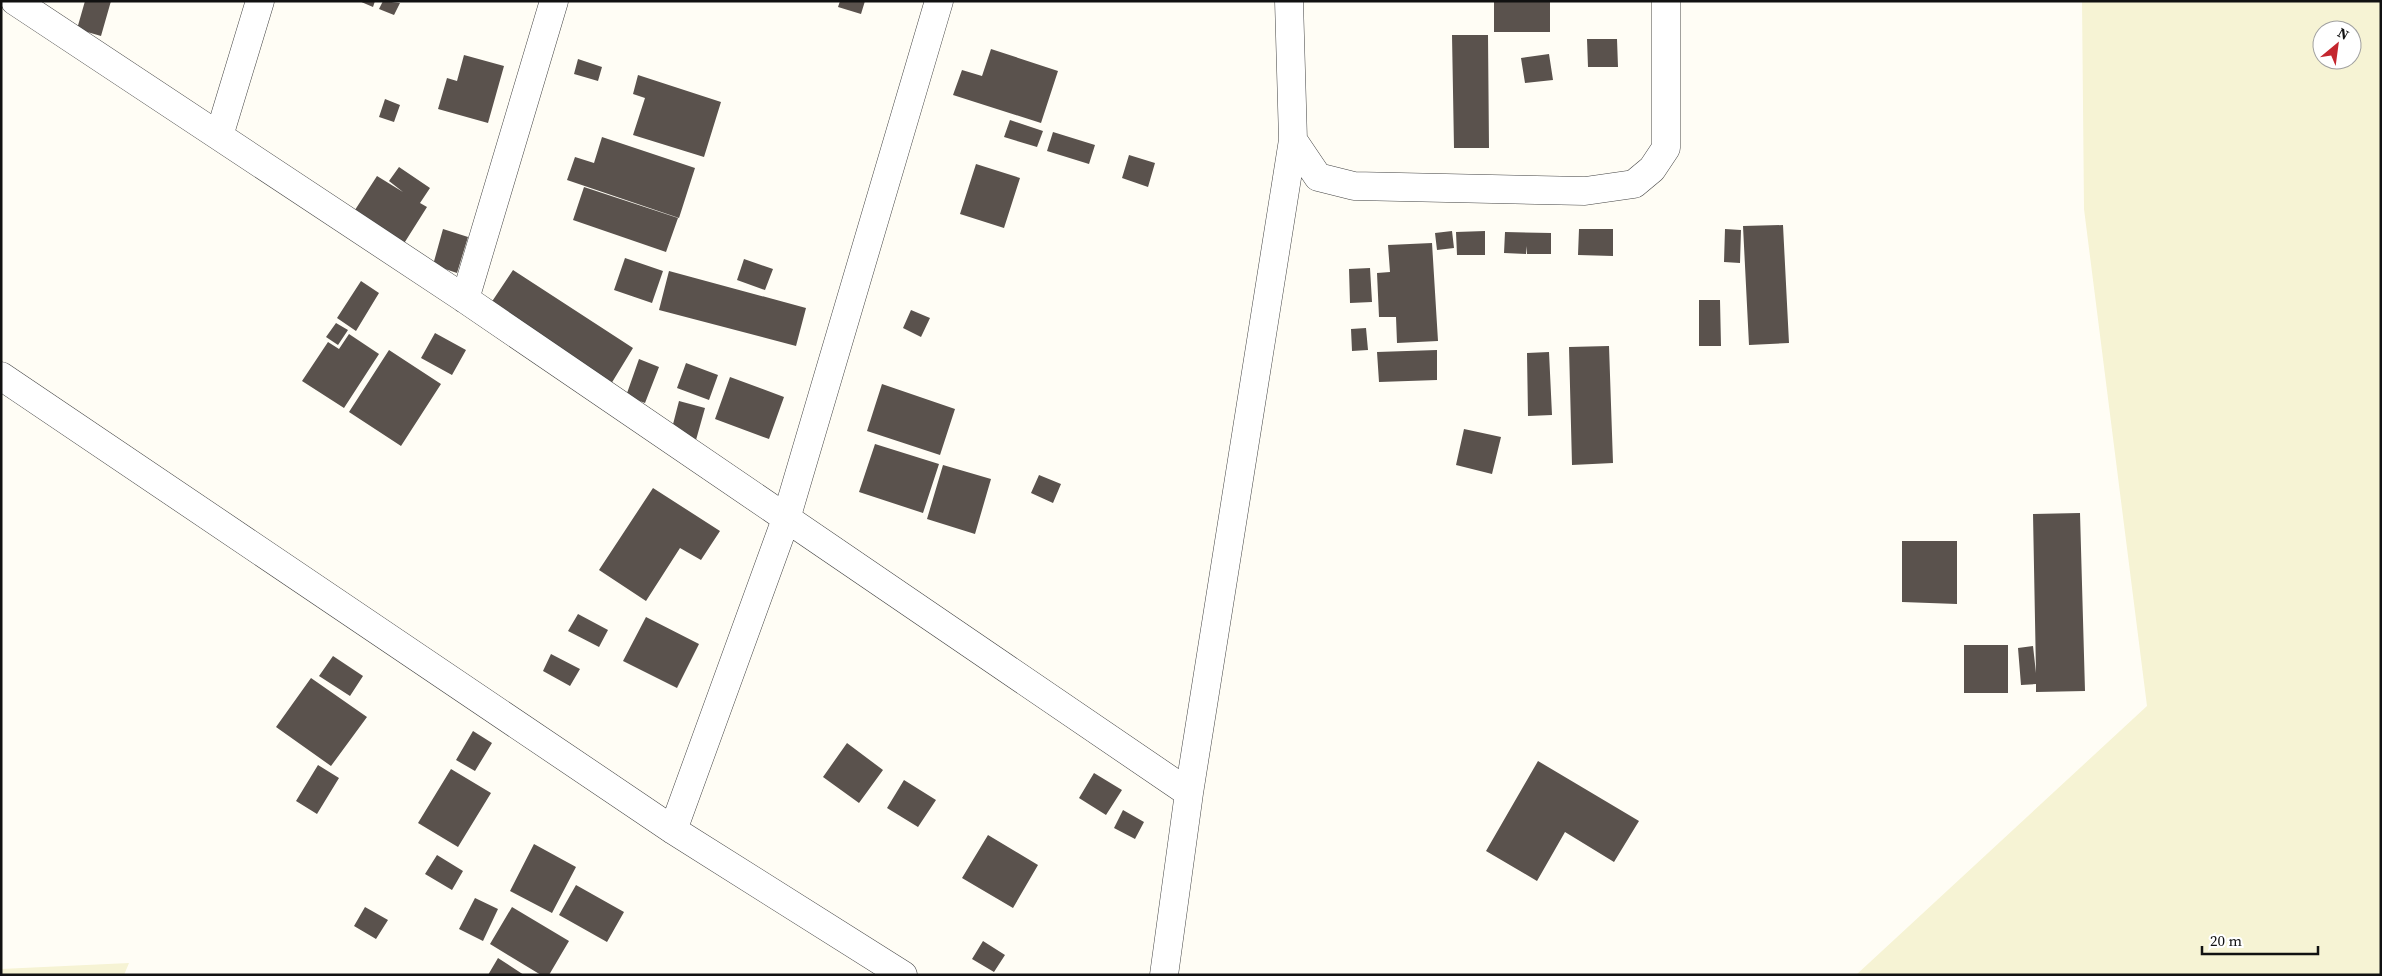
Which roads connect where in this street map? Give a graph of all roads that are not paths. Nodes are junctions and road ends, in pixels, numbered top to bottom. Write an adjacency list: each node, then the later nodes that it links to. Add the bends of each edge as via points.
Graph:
1 (15, 1): 7 (street)
2 (260, 1): 7 (street)
3 (554, 1): 9 (street)
4 (938, 1): 11 (street)
5 (1289, 1): 8 (street)
6 (1666, 1): 8 (street, via 1666,148 1652,169 1634,184 1584,191 1354,186 1318,178)
7 (218, 136): 9 (street)
8 (1293, 140): 12 (street)
9 (465, 299): 11 (street)
10 (1, 376): 13 (street)
11 (786, 519): 12 (street); 13 (street)
12 (1189, 794): 15 (street)
13 (673, 830): 14 (street)
14 (903, 975)
15 (1164, 975)

